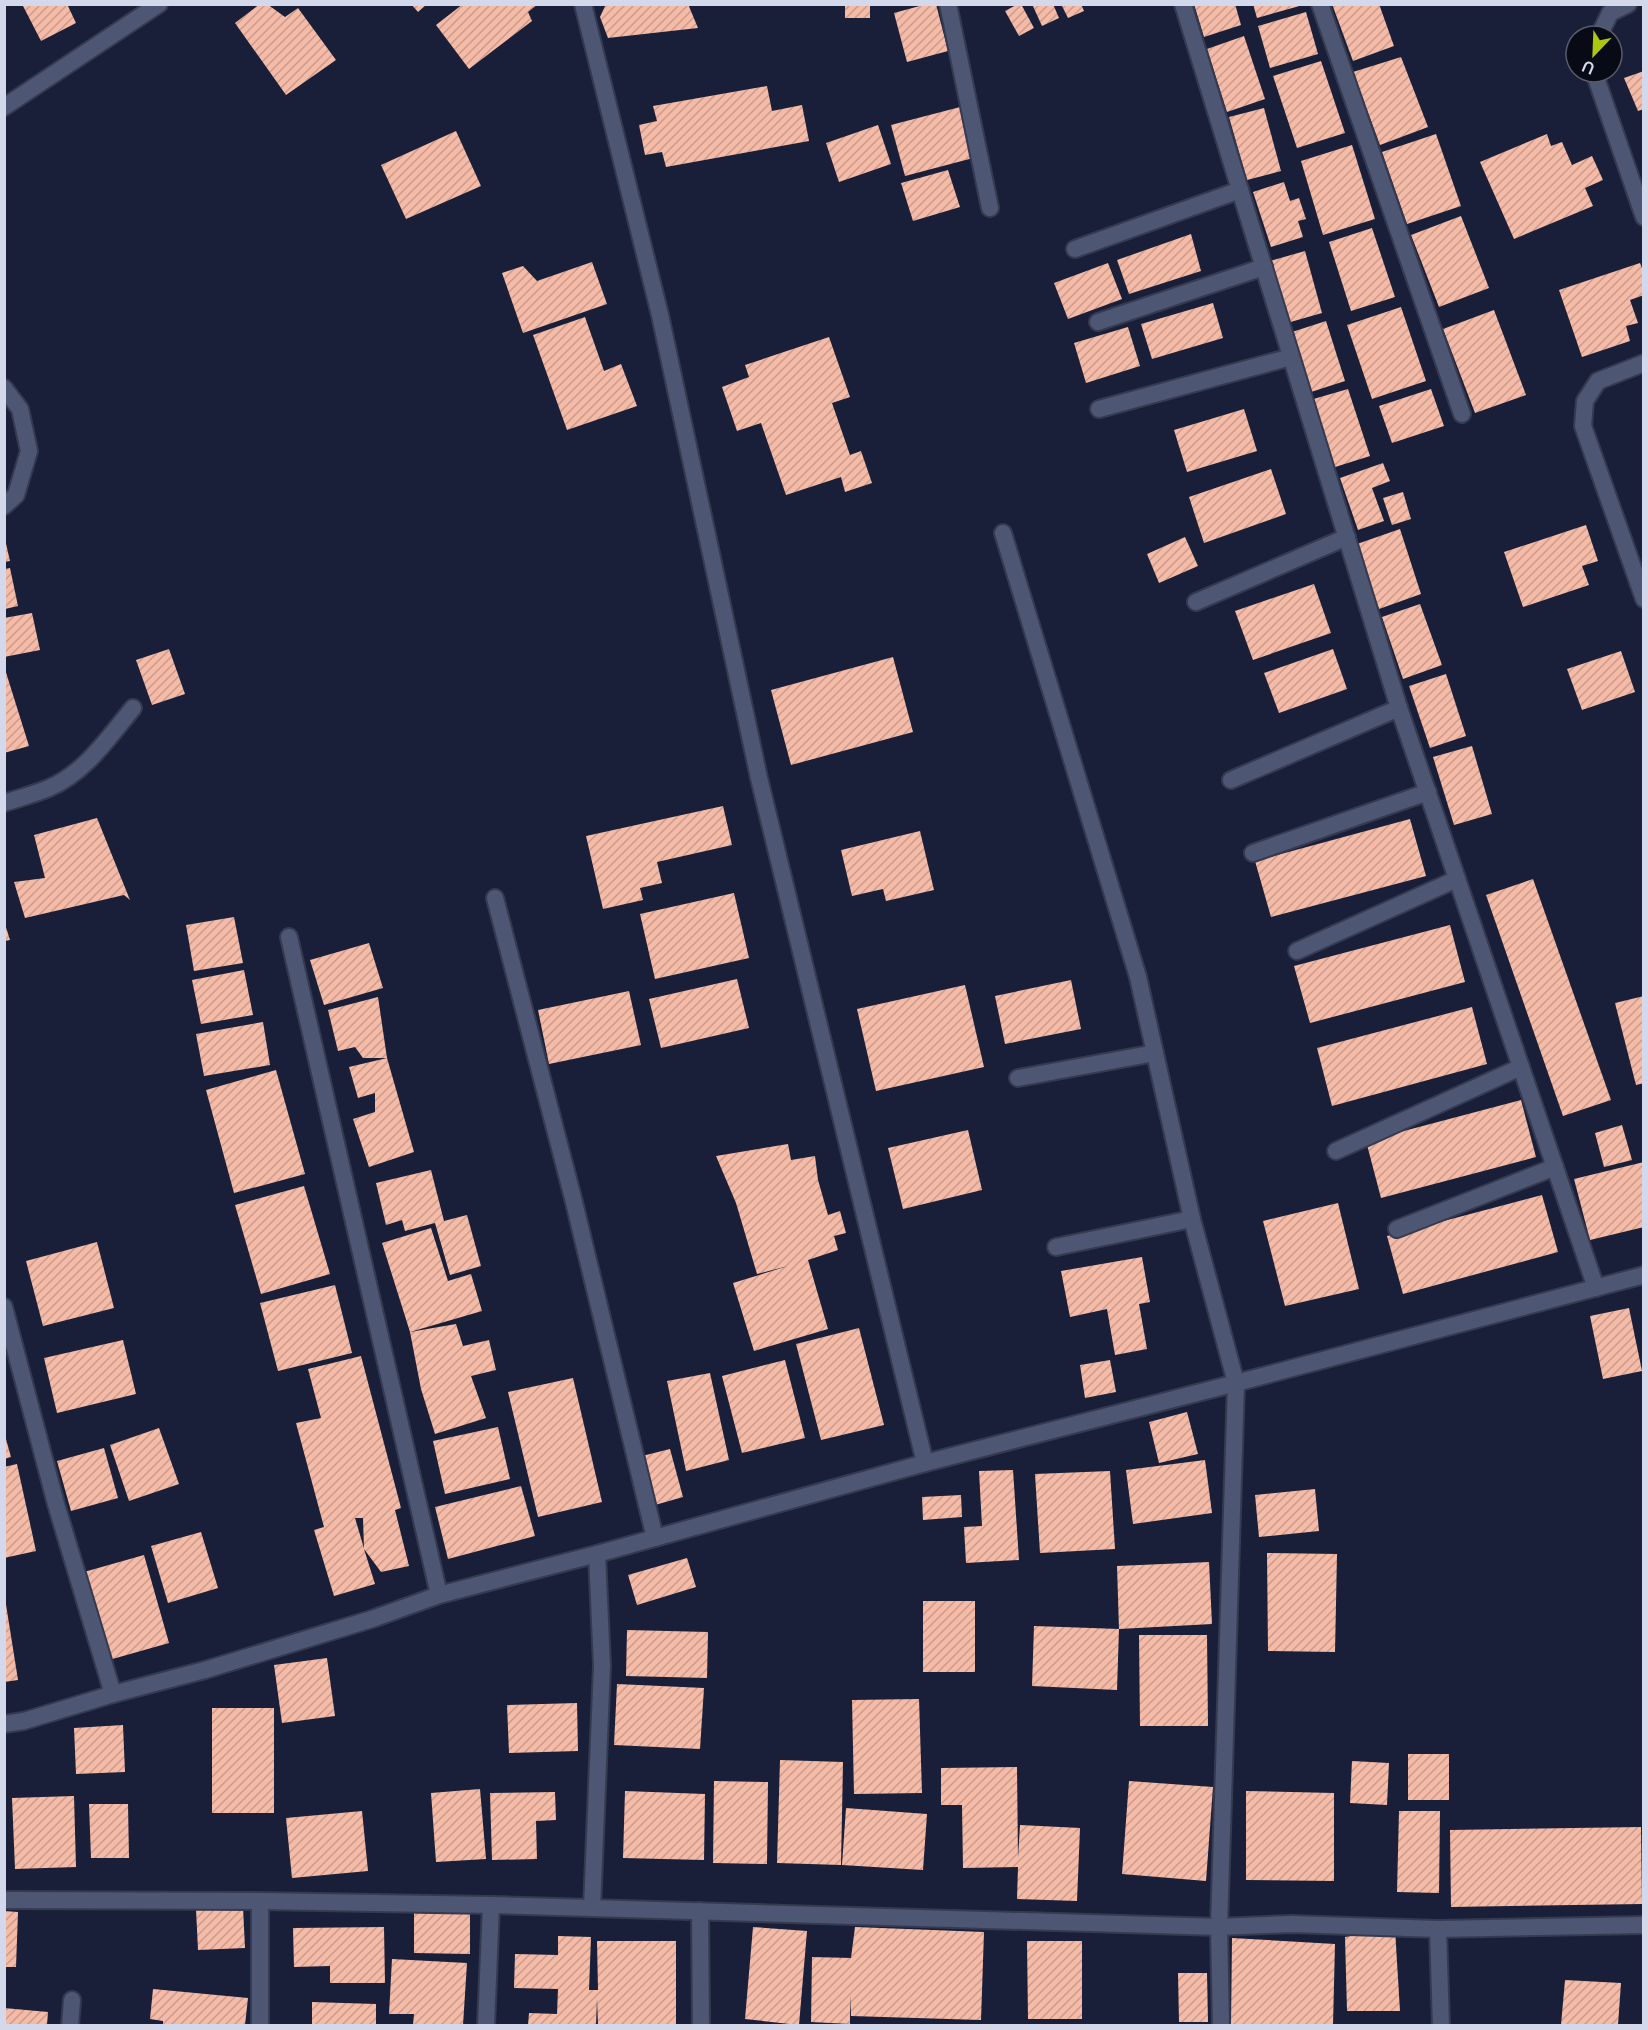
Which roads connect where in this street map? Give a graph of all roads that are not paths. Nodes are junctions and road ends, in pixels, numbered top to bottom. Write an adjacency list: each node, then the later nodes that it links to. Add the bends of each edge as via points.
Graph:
1 (159, 4): 9 (street)
2 (583, 4): 48 (street, via 660,315 759,778)
3 (948, 4): 11 (street)
4 (1184, 4): 10 (street)
5 (1320, 4): 20 (street)
6 (1628, 4): 7 (street, via 1610,13)
7 (1605, 24)
8 (1597, 84): 12 (street)
9 (4, 107)
10 (1240, 190): 13 (street); 14 (street)
11 (990, 208)
12 (1644, 217)
13 (1075, 249)
14 (1264, 267): 15 (street); 16 (street)
15 (1098, 321)
16 (1291, 357): 19 (street); 23 (street)
17 (1644, 363): 24 (street, via 1598,381 1585,401 1584,426)
18 (4, 388): 21 (street, via 20,409 29,451 16,495)
19 (1099, 409)
20 (1462, 414)
21 (4, 506)
22 (1003, 533): 36 (street, via 1138,977)
23 (1347, 537): 25 (street); 27 (street)
24 (1644, 599)
25 (1196, 602)
26 (133, 708): 30 (street, via 74,773 51,788)
27 (1399, 708): 28 (street); 29 (street)
28 (1231, 780)
29 (1428, 792): 31 (street); 32 (street)
30 (4, 803)
31 (1253, 853)
32 (1457, 879): 35 (street); 37 (street)
33 (495, 898): 49 (street)
34 (289, 937): 51 (street)
35 (1297, 951)
36 (1155, 1053): 38 (street); 41 (street)
37 (1521, 1067): 39 (street); 40 (street)
38 (1018, 1078)
39 (1336, 1151)
40 (1555, 1167): 42 (street); 45 (street)
41 (1192, 1219): 43 (street); 47 (street)
42 (1397, 1229)
43 (1056, 1247)
44 (1644, 1275): 45 (street)
45 (1596, 1288): 47 (street)
46 (4, 1307): 52 (street)
47 (1236, 1383): 48 (street); 60 (street)
48 (925, 1463): 49 (street)
49 (655, 1538): 50 (street)
50 (597, 1554): 51 (street); 57 (street, via 602,1666)
51 (439, 1595): 52 (street, via 308,1639)
52 (113, 1694): 53 (street)
53 (4, 1724)
54 (4, 1900): 55 (street)
55 (260, 1900): 56 (street); 64 (street)
56 (490, 1905): 57 (street); 65 (street)
57 (592, 1908): 58 (street)
58 (700, 1911): 60 (street); 66 (street)
59 (1644, 1925): 61 (street)
60 (1219, 1927): 61 (street, via 1291,1924); 67 (street)
61 (1438, 1929): 68 (street)
62 (72, 2000): 63 (street)
63 (70, 2025)
64 (260, 2025)
65 (486, 2025)
66 (701, 2025)
67 (1221, 2025)
68 (1441, 2025)

